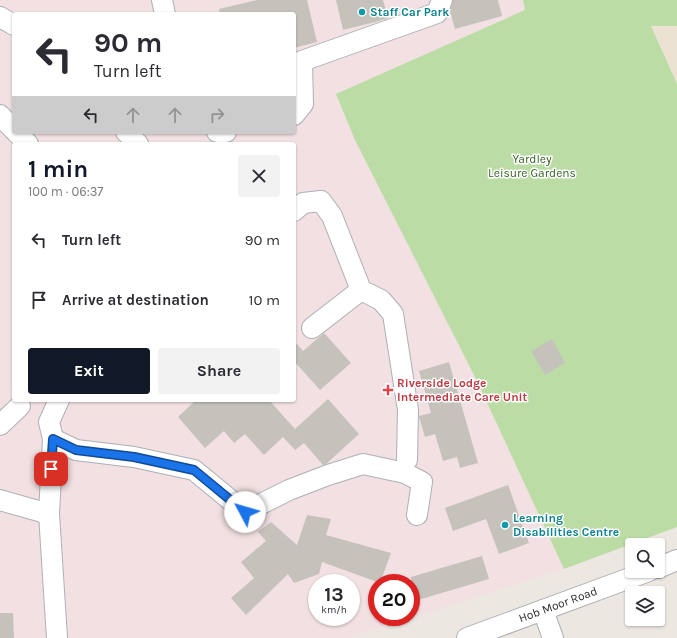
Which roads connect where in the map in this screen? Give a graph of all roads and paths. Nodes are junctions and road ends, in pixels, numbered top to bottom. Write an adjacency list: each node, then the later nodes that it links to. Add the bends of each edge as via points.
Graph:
1 (162, 0): 3 (street)
2 (442, 0): 6 (street, via 437,13 302,61 303,104)
3 (164, 12)
4 (0, 17): 5 (street)
5 (12, 24)
6 (296, 113)
7 (0, 115): 8 (street)
8 (12, 128)
9 (18, 134): 11 (street)
10 (128, 134): 12 (street)
11 (26, 142)
12 (136, 142)
13 (296, 209): 14 (street, via 303,203 321,201 332,216)
14 (361, 290): 15 (street); 20 (street, via 381,300 393,314 408,410)
15 (312, 328)
16 (58, 402): 19 (street, via 49,422)
17 (20, 406): 18 (street)
18 (0, 425)
19 (53, 439): 22 (street); 23 (street, via 76,450 134,457 194,470 245,512 289,490 363,464 405,473 422,482)
20 (407, 460)
21 (0, 500): 22 (street)
22 (49, 514): 28 (street)
23 (417, 515)
24 (677, 560): 25 (street)
25 (665, 565)
26 (630, 578): 27 (street, Hob Moor Road)
27 (543, 610): 29 (street, Hob Moor Road); 30 (street)
28 (57, 638)
29 (467, 638)
30 (553, 638)

